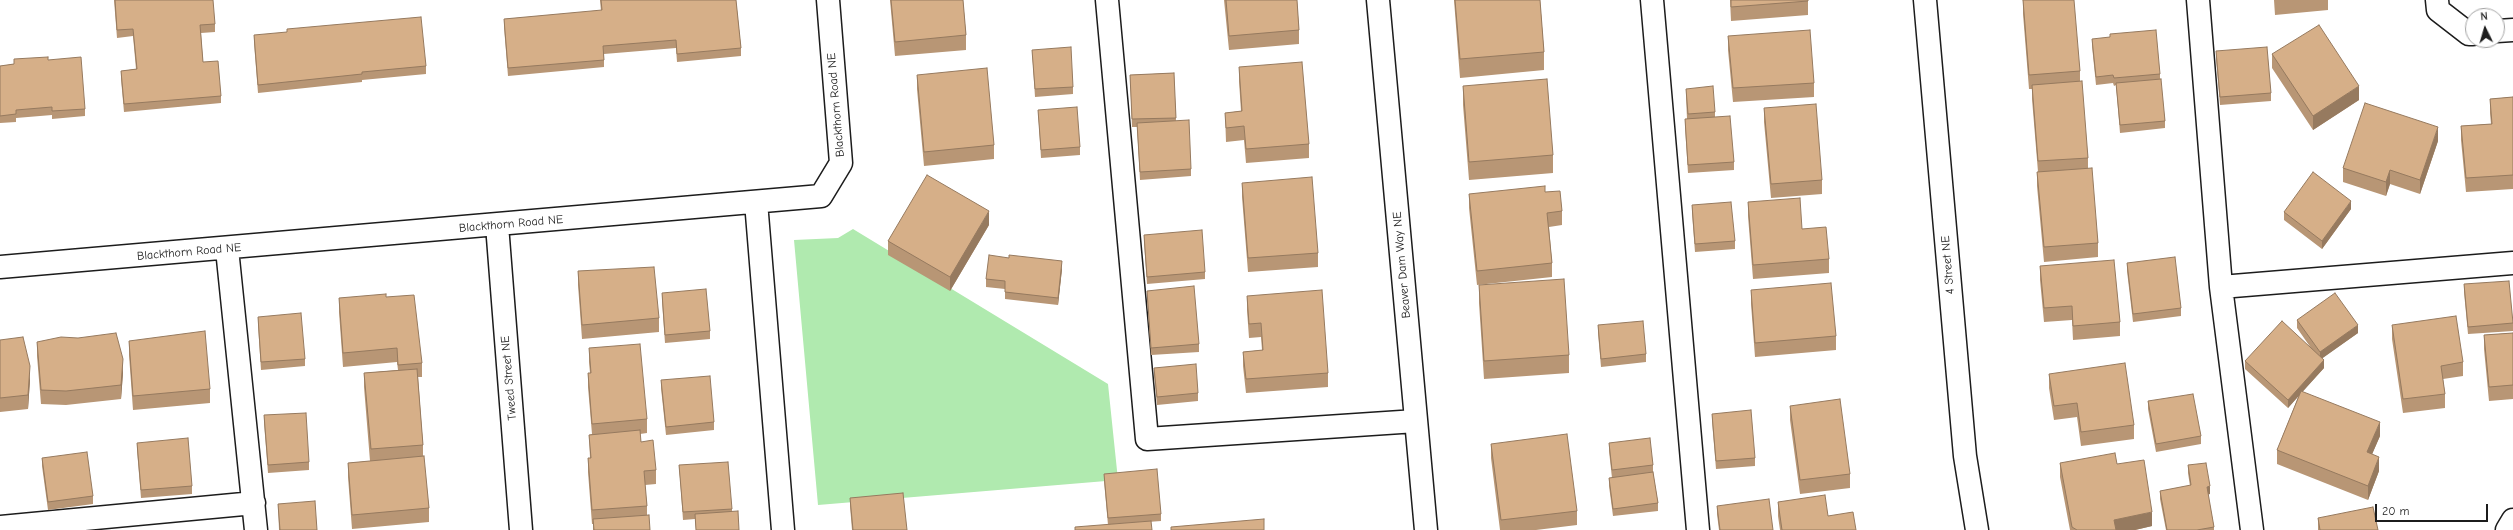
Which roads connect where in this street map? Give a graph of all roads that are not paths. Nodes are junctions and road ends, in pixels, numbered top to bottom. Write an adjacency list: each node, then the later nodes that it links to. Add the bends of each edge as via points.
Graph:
1 (828, 0): 9 (street, Blackthorn Road NE, via 841,163 821,196)
2 (1107, 0): 15 (street, via 1147,439)
3 (1378, 0): 15 (street, Beaver Dam Way NE)
4 (1652, 0): 23 (street)
5 (1925, 0): 24 (street, 4 Street NE, via 1965,456)
6 (2198, 0): 14 (street)
7 (2437, 0): 8 (street, via 2438,10)
8 (2465, 31)
9 (756, 202): 10 (street, Blackthorn Road NE); 21 (street)
10 (496, 225): 11 (street, Blackthorn Road NE); 20 (street, Tweed Street NE)
11 (227, 249): 13 (street, Blackthorn Road NE); 16 (street)
12 (2513, 263): 14 (street)
13 (0, 267)
14 (2221, 287): 25 (street)
15 (1416, 421): 22 (street, Beaver Dam Way NE)
16 (254, 503): 18 (street); 19 (street)
17 (2513, 520): 26 (street)
18 (0, 527)
19 (256, 530)
20 (521, 530)
21 (783, 530)
22 (1426, 530)
23 (1698, 530)
24 (1977, 530)
25 (2252, 530)
26 (2507, 530)

